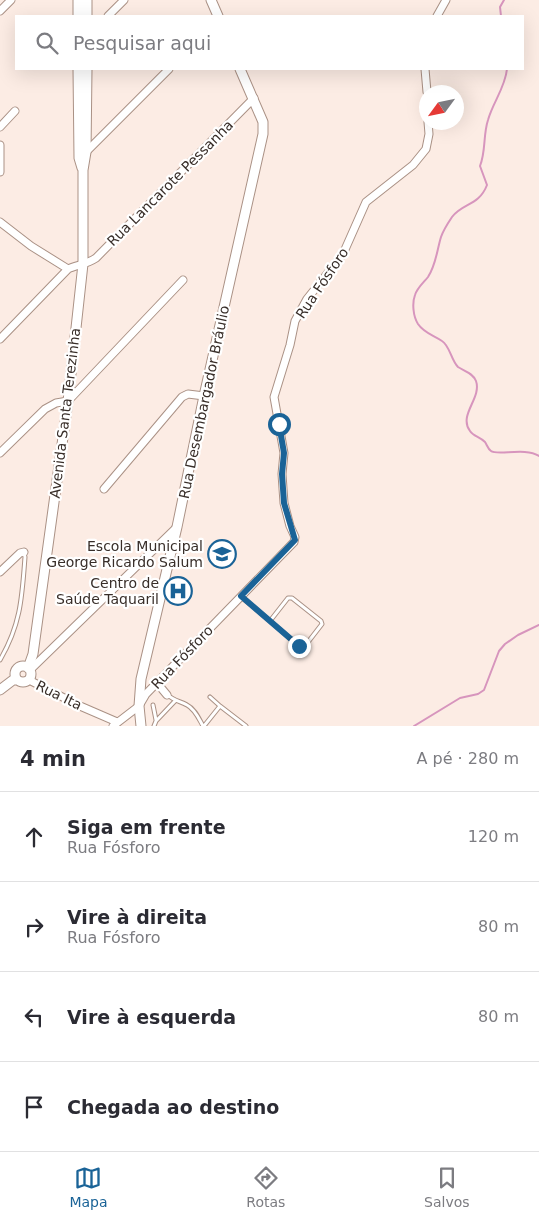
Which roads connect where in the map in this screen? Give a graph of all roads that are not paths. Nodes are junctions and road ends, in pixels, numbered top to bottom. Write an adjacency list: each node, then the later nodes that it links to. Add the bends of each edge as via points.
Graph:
1 (11, 0): 7 (street)
2 (78, 0): 8 (street)
3 (87, 0): 9 (street)
4 (124, 0): 10 (street)
5 (211, 0): 11 (street)
6 (446, 0): 12 (street)
7 (0, 11)
8 (78, 15)
9 (87, 15)
10 (109, 15)
11 (218, 15)
12 (438, 15)
13 (78, 70): 25 (street, Avenida Santa Terezinha)
14 (87, 70): 24 (street, Avenida Santa Terezinha)
15 (168, 70): 24 (street)
16 (240, 70): 19 (street, Rua Desembargador Bráulio)
17 (425, 70): 18 (street)
18 (426, 85)
19 (254, 98): 29 (street, Rua Lancarote Pessanha, via 96,258); 33 (street, Rua Desembargador Bráulio, via 263,122 262,146)
20 (15, 111): 21 (street)
21 (0, 127)
22 (429, 130): 40 (street, Rua Fósforo, via 426,149 413,165 366,202 343,254 307,299 295,320 274,397 284,447 284,503 295,540)
23 (0, 145): 27 (street)
24 (86, 152): 25 (street); 26 (street, Avenida Santa Terezinha)
25 (79, 158): 26 (street, Avenida Santa Terezinha)
26 (82, 170): 29 (street, Avenida Santa Terezinha)
27 (0, 172)
28 (0, 222): 30 (street)
29 (83, 264): 30 (street, Rua Lancarote Pessanha); 34 (street, Avenida Santa Terezinha)
30 (68, 269): 32 (street)
31 (183, 280): 34 (street)
32 (0, 339)
33 (204, 396): 36 (street, via 188,394 182,397); 37 (street, Rua Desembargador Bráulio)
34 (68, 401): 35 (street, via 44,409); 43 (street, Avenida Santa Terezinha, via 33,654)
35 (0, 453)
36 (104, 489)
37 (177, 527): 43 (street); 53 (street, Rua Desembargador Bráulio, via 140,686)
38 (24, 552): 39 (street); 42 (lane, via 18,622)
39 (0, 572)
40 (241, 596): 41 (lane); 46 (street, Rua Fósforo)
41 (270, 621): 41 (lane, via 302,647 322,624 292,598 288,598)
42 (0, 660)
43 (27, 668): 44 (street, via 18,668); 45 (street, via 32,675)
44 (16, 677): 45 (street, via 23,682); 47 (street); 48 (street)
45 (29, 680): 56 (street, Rua Ita)
46 (157, 683): 49 (street); 53 (street, Rua Fósforo)
47 (0, 686)
48 (0, 690)
49 (167, 695): 51 (lane)
50 (210, 698): 54 (lane)
51 (175, 701): 55 (lane); 59 (lane, via 194,710)
52 (153, 705): 55 (lane)
53 (139, 706): 56 (street); 57 (street, Rua Desembargador Bráulio)
54 (220, 706): 59 (lane); 60 (lane)
55 (156, 721): 58 (lane)
56 (115, 724)
57 (141, 726)
58 (154, 726)
59 (203, 726)
60 (246, 726)

